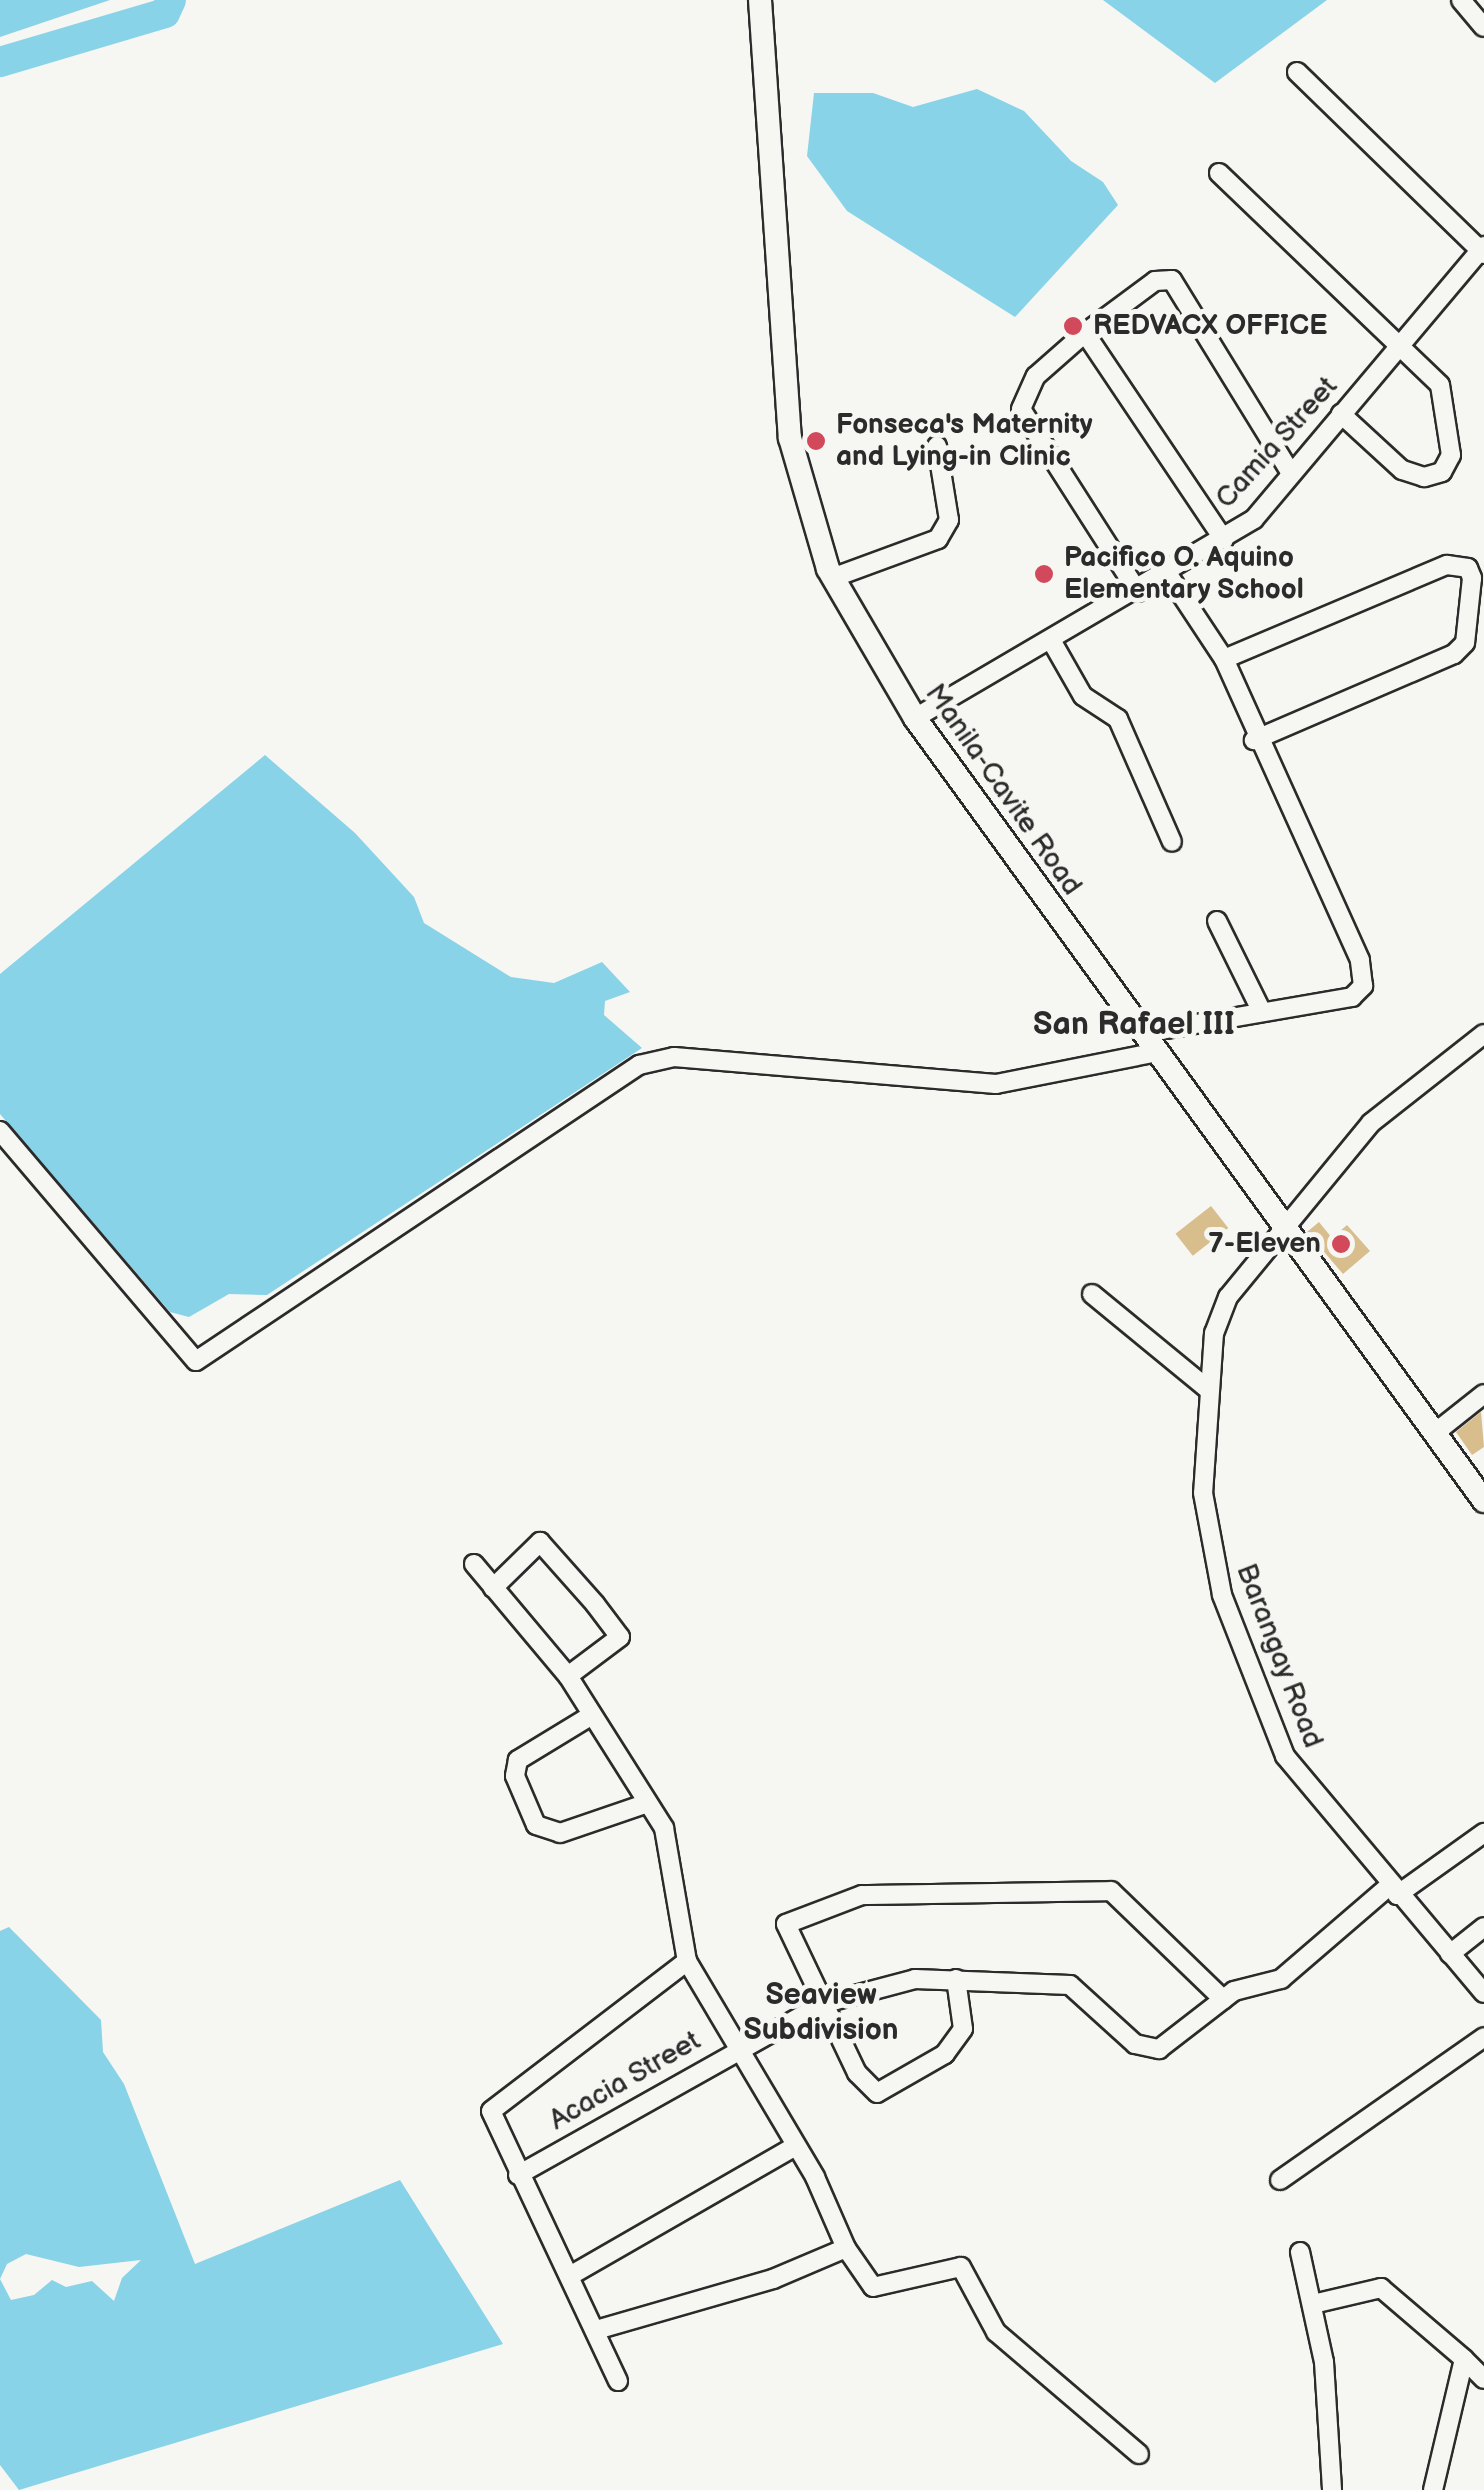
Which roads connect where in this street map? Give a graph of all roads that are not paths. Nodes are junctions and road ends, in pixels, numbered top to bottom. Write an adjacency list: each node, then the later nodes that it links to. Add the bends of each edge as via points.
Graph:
1 (760, 0): 14 (main road, Manila-Cavite Road, via 790,438)
2 (1461, 0): 3 (street)
3 (1484, 27)
4 (1297, 72): 6 (street)
5 (1219, 173): 8 (street)
6 (1483, 250): 8 (street, Camia Street)
7 (1086, 334): 11 (street, via 1155,281 1172,280); 12 (street); 15 (street, via 1036,376 1021,410)
8 (1396, 349): 9 (street, Camia Street); 9 (street, via 1440,385 1451,455 1442,472 1402,470)
9 (1341, 414): 11 (street, Camia Street)
10 (937, 446): 14 (street, via 949,520 938,539)
11 (1290, 472): 12 (street, Camia Street, via 1254,519)
12 (1224, 540): 13 (street, Camia Street)
13 (1168, 576): 15 (street, Camia Street); 17 (street)
14 (832, 578): 18 (main road, Manila-Cavite Road)
15 (1138, 592): 16 (street, Camia Street)
16 (1051, 640): 18 (street, Camia Street); 20 (street, via 1083,696 1118,720)
17 (1224, 659): 19 (street); 19 (street, via 1447,565 1468,568 1472,578 1465,643 1454,654)
18 (915, 718): 25 (main road, Manila-Cavite Road)
19 (1254, 740): 22 (street, via 1360,960 1363,986 1352,997)
20 (1172, 842)
21 (1217, 920): 22 (street)
22 (1260, 1008): 23 (street)
23 (1167, 1028)
24 (1484, 1034): 27 (street, Barangay Road, via 1371,1123)
25 (1146, 1040): 26 (street, via 996,1084 674,1057 639,1065 196,1361); 27 (main road, Manila-Cavite Road)
26 (0, 1131)
27 (1283, 1232): 29 (street, Barangay Road, via 1218,1316); 31 (main road, Manila-Cavite Road)
28 (1092, 1294): 29 (street)
29 (1209, 1390): 39 (street, Barangay Road, via 1206,1530 1232,1626 1286,1756)
30 (1484, 1394): 31 (street)
31 (1436, 1432): 32 (main road, Manila-Cavite Road)
32 (1484, 1502)
33 (474, 1564): 34 (street)
34 (493, 1588): 35 (street); 35 (street, via 540,1542 595,1604 620,1637)
35 (568, 1676): 36 (street)
36 (592, 1714): 37 (street); 37 (street, via 518,1760 515,1776 536,1826 560,1833)
37 (642, 1805): 42 (street, via 671,1844)
38 (1484, 1833): 39 (street, Acacia Street)
39 (1393, 1890): 41 (street, Barangay Road); 45 (street, Acacia Street, via 1280,1979)
40 (1484, 1927): 41 (street)
41 (1450, 1954): 44 (street, Barangay Road)
42 (687, 1961): 48 (street); 50 (street, via 492,2111)
43 (956, 1980): 45 (street, Acacia Street, via 1070,1985 1147,2050); 46 (street, Acacia Street, via 915,1980); 46 (street, via 962,2029 945,2054 877,2093 857,2073)
44 (1483, 1990)
45 (1223, 1999): 46 (street, via 1112,1891 943,1889 862,1896 786,1924)
46 (825, 2003): 48 (street, Acacia Street)
47 (1484, 2037): 51 (street)
48 (739, 2047): 49 (street); 50 (street, Acacia Street)
49 (796, 2146): 52 (street); 54 (street)
50 (518, 2176): 54 (street)
51 (1280, 2180)
52 (846, 2248): 56 (street, via 773,2279); 60 (street, via 873,2287 961,2267 996,2332)
53 (1300, 2252): 55 (street)
54 (574, 2274): 56 (street)
55 (1313, 2304): 57 (street, via 1381,2288); 61 (street)
56 (600, 2329): 59 (street)
57 (1464, 2359): 58 (street); 62 (street)
58 (1484, 2378)
59 (618, 2381)
60 (1139, 2454)
61 (1332, 2490)
62 (1433, 2490)

